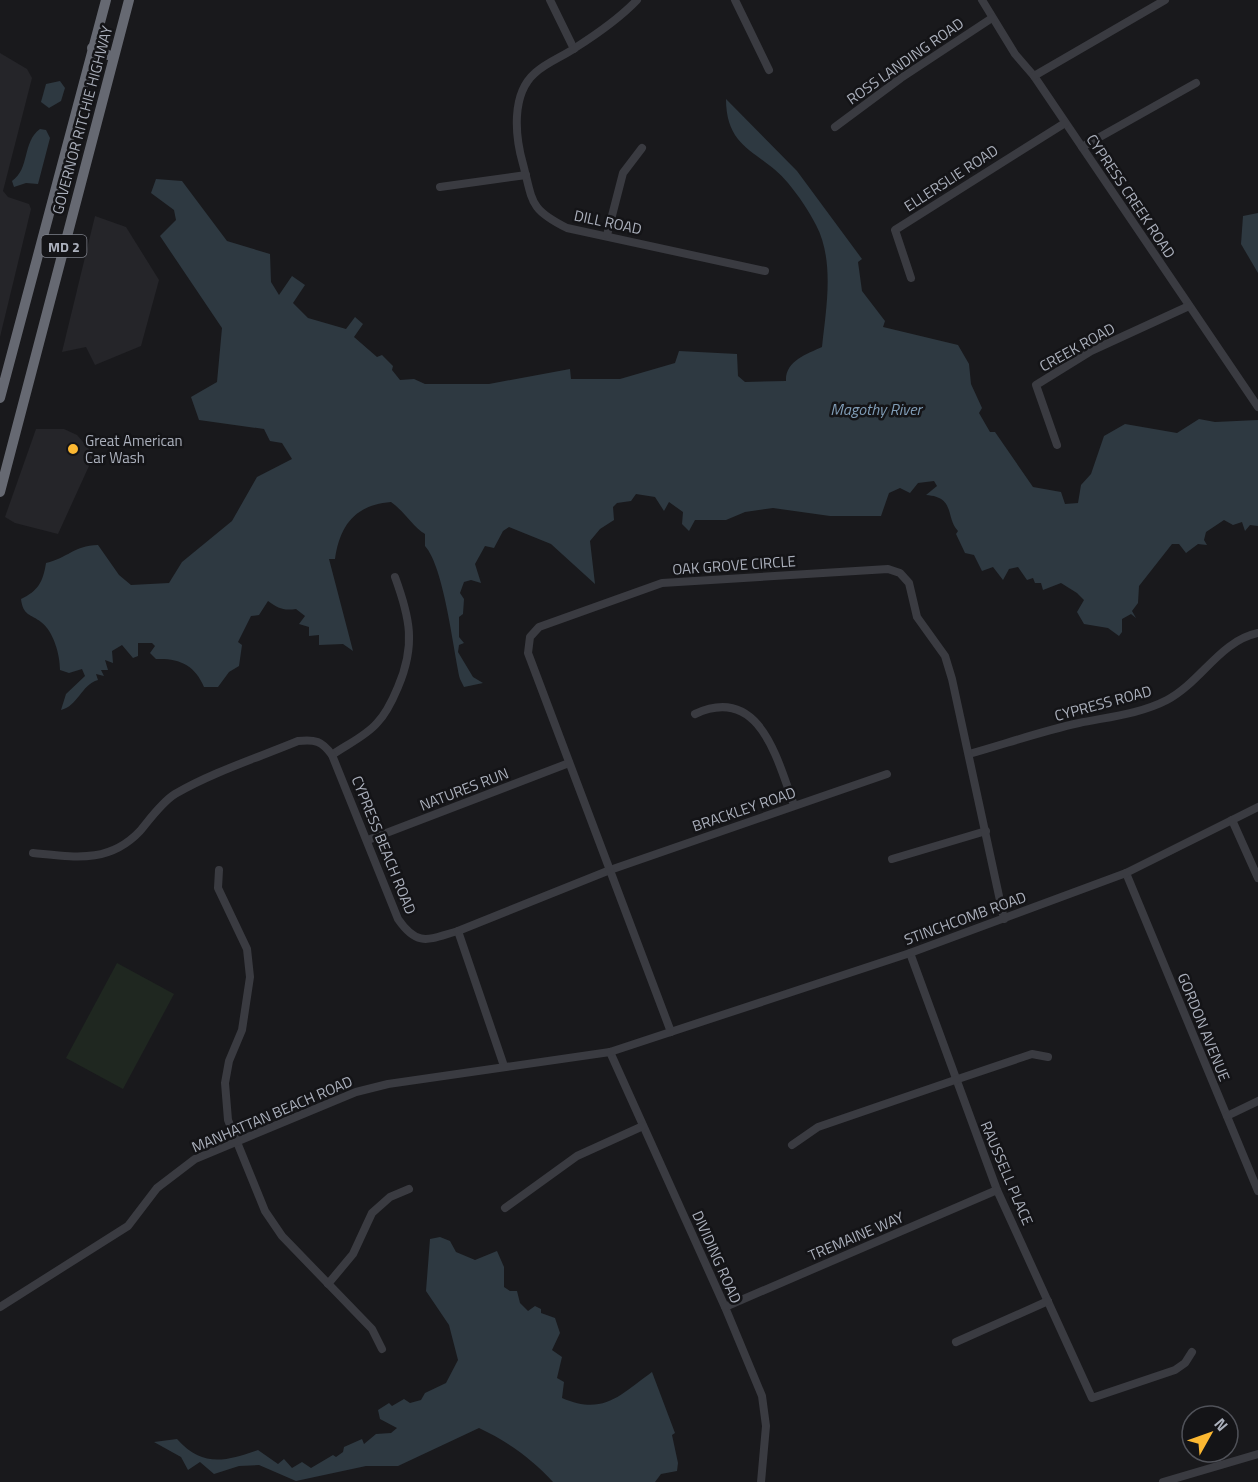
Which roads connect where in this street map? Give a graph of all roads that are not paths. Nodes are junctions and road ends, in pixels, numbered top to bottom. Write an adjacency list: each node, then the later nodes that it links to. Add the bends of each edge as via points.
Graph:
1 (106, 0): 9 (highway, GOVERNOR RITCHIE HIGHWAY / MD 2)
2 (129, 0): 11 (highway, GOVERNOR RITCHIE HIGHWAY / MD 2)
3 (550, 0): 10 (street)
4 (636, 0): 10 (street, DILL ROAD)
5 (735, 0): 12 (street)
6 (982, 0): 8 (street, CYPRESS CREEK ROAD)
7 (1165, 0): 13 (street)
8 (992, 18): 13 (street, CYPRESS CREEK ROAD); 16 (street, ROSS LANDING ROAD)
9 (92, 48): 11 (highway); 25 (highway, GOVERNOR RITCHIE HIGHWAY / MD 2)
10 (574, 49): 19 (street, DILL ROAD, via 536,72 522,92 517,131)
11 (113, 57): 28 (highway, GOVERNOR RITCHIE HIGHWAY / MD 2)
12 (769, 70)
13 (1034, 76): 15 (street, CYPRESS CREEK ROAD)
14 (1196, 83): 17 (street)
15 (1065, 123): 17 (street, CYPRESS CREEK ROAD); 23 (street, ELLERSLIE ROAD, via 895,230)
16 (835, 127)
17 (1082, 147): 24 (street, CYPRESS CREEK ROAD)
18 (642, 148): 21 (street, via 623,173)
19 (526, 175): 20 (street); 21 (street, DILL ROAD, via 530,195 543,214 567,228)
20 (440, 187)
21 (607, 235): 22 (street, DILL ROAD)
22 (765, 271)
23 (911, 278)
24 (1189, 306): 26 (street, CYPRESS CREEK ROAD); 27 (street, CREEK ROAD, via 1091,351 1036,385)
25 (0, 398)
26 (1258, 407)
27 (1057, 445)
28 (0, 492)
29 (395, 577): 33 (street, via 408,612 410,643 405,671 377,724)
30 (1258, 633): 32 (street, CYPRESS ROAD, via 1236,641 1196,680 1167,700)
31 (695, 714): 36 (street, via 724,705 758,724 770,739)
32 (969, 754): 34 (street, OAK GROVE CIRCLE, via 945,656 917,617 909,584 900,573 888,569 662,583 539,627 530,637 528,653); 39 (street, OAK GROVE CIRCLE)
33 (332, 755): 40 (street, CYPRESS BEACH ROAD); 41 (street, via 323,743 311,739 298,741 171,796 134,837 105,855)
34 (570, 763): 40 (street, NATURES RUN); 44 (street, OAK GROVE CIRCLE)
35 (887, 774): 36 (street, BRACKLEY ROAD)
36 (794, 805): 44 (street, BRACKLEY ROAD)
37 (1258, 807): 38 (street, STINCHCOMB ROAD)
38 (1232, 820): 45 (street, STINCHCOMB ROAD); 46 (street)
39 (986, 831): 42 (street); 47 (street, OAK GROVE CIRCLE)
40 (368, 840): 48 (street, CYPRESS BEACH ROAD, via 398,919 409,934 426,940)
41 (33, 854)
42 (892, 858)
43 (219, 870): 58 (street, via 218,888 247,948 250,977 242,1030 228,1061 225,1083 228,1120)
44 (610, 870): 48 (street, BRACKLEY ROAD); 50 (street, OAK GROVE CIRCLE)
45 (1126, 873): 47 (street, STINCHCOMB ROAD); 56 (street, GORDON AVENUE)
46 (1258, 878)
47 (1004, 919): 49 (street, STINCHCOMB ROAD)
48 (458, 931): 53 (street)
49 (910, 953): 50 (street, STINCHCOMB ROAD); 54 (street, RAUSSELL PLACE)
50 (671, 1032): 51 (street, MANHATTAN BEACH ROAD)
51 (610, 1052): 53 (street, MANHATTAN BEACH ROAD); 57 (street, DIVIDING ROAD)
52 (1048, 1057): 54 (street, via 1032,1054)
53 (504, 1066): 58 (street, MANHATTAN BEACH ROAD, via 356,1092)
54 (955, 1080): 59 (street, via 818,1127); 61 (street, RAUSSELL PLACE)
55 (1258, 1101): 56 (street)
56 (1227, 1116): 62 (street, GORDON AVENUE)
57 (643, 1126): 63 (street, via 577,1156); 67 (street, DIVIDING ROAD)
58 (238, 1142): 64 (street, via 265,1211 282,1236); 66 (street, MANHATTAN BEACH ROAD, via 176,1172 154,1192 129,1226)
59 (792, 1145)
60 (409, 1189): 64 (street, via 390,1197 372,1213 353,1254)
61 (998, 1190): 65 (street, RAUSSELL PLACE); 67 (street, TREMAINE WAY)
62 (1258, 1191)
63 (505, 1208)
64 (328, 1284): 69 (street, via 372,1329)
65 (1048, 1301): 68 (street); 70 (street, RAUSSELL PLACE, via 1092,1398 1175,1370)
66 (0, 1307)
67 (725, 1307): 72 (street, DIVIDING ROAD, via 762,1396 766,1426)
68 (956, 1342)
69 (381, 1349)
70 (1192, 1352)
71 (1258, 1454): 73 (street)
72 (761, 1482)
73 (1163, 1482)

